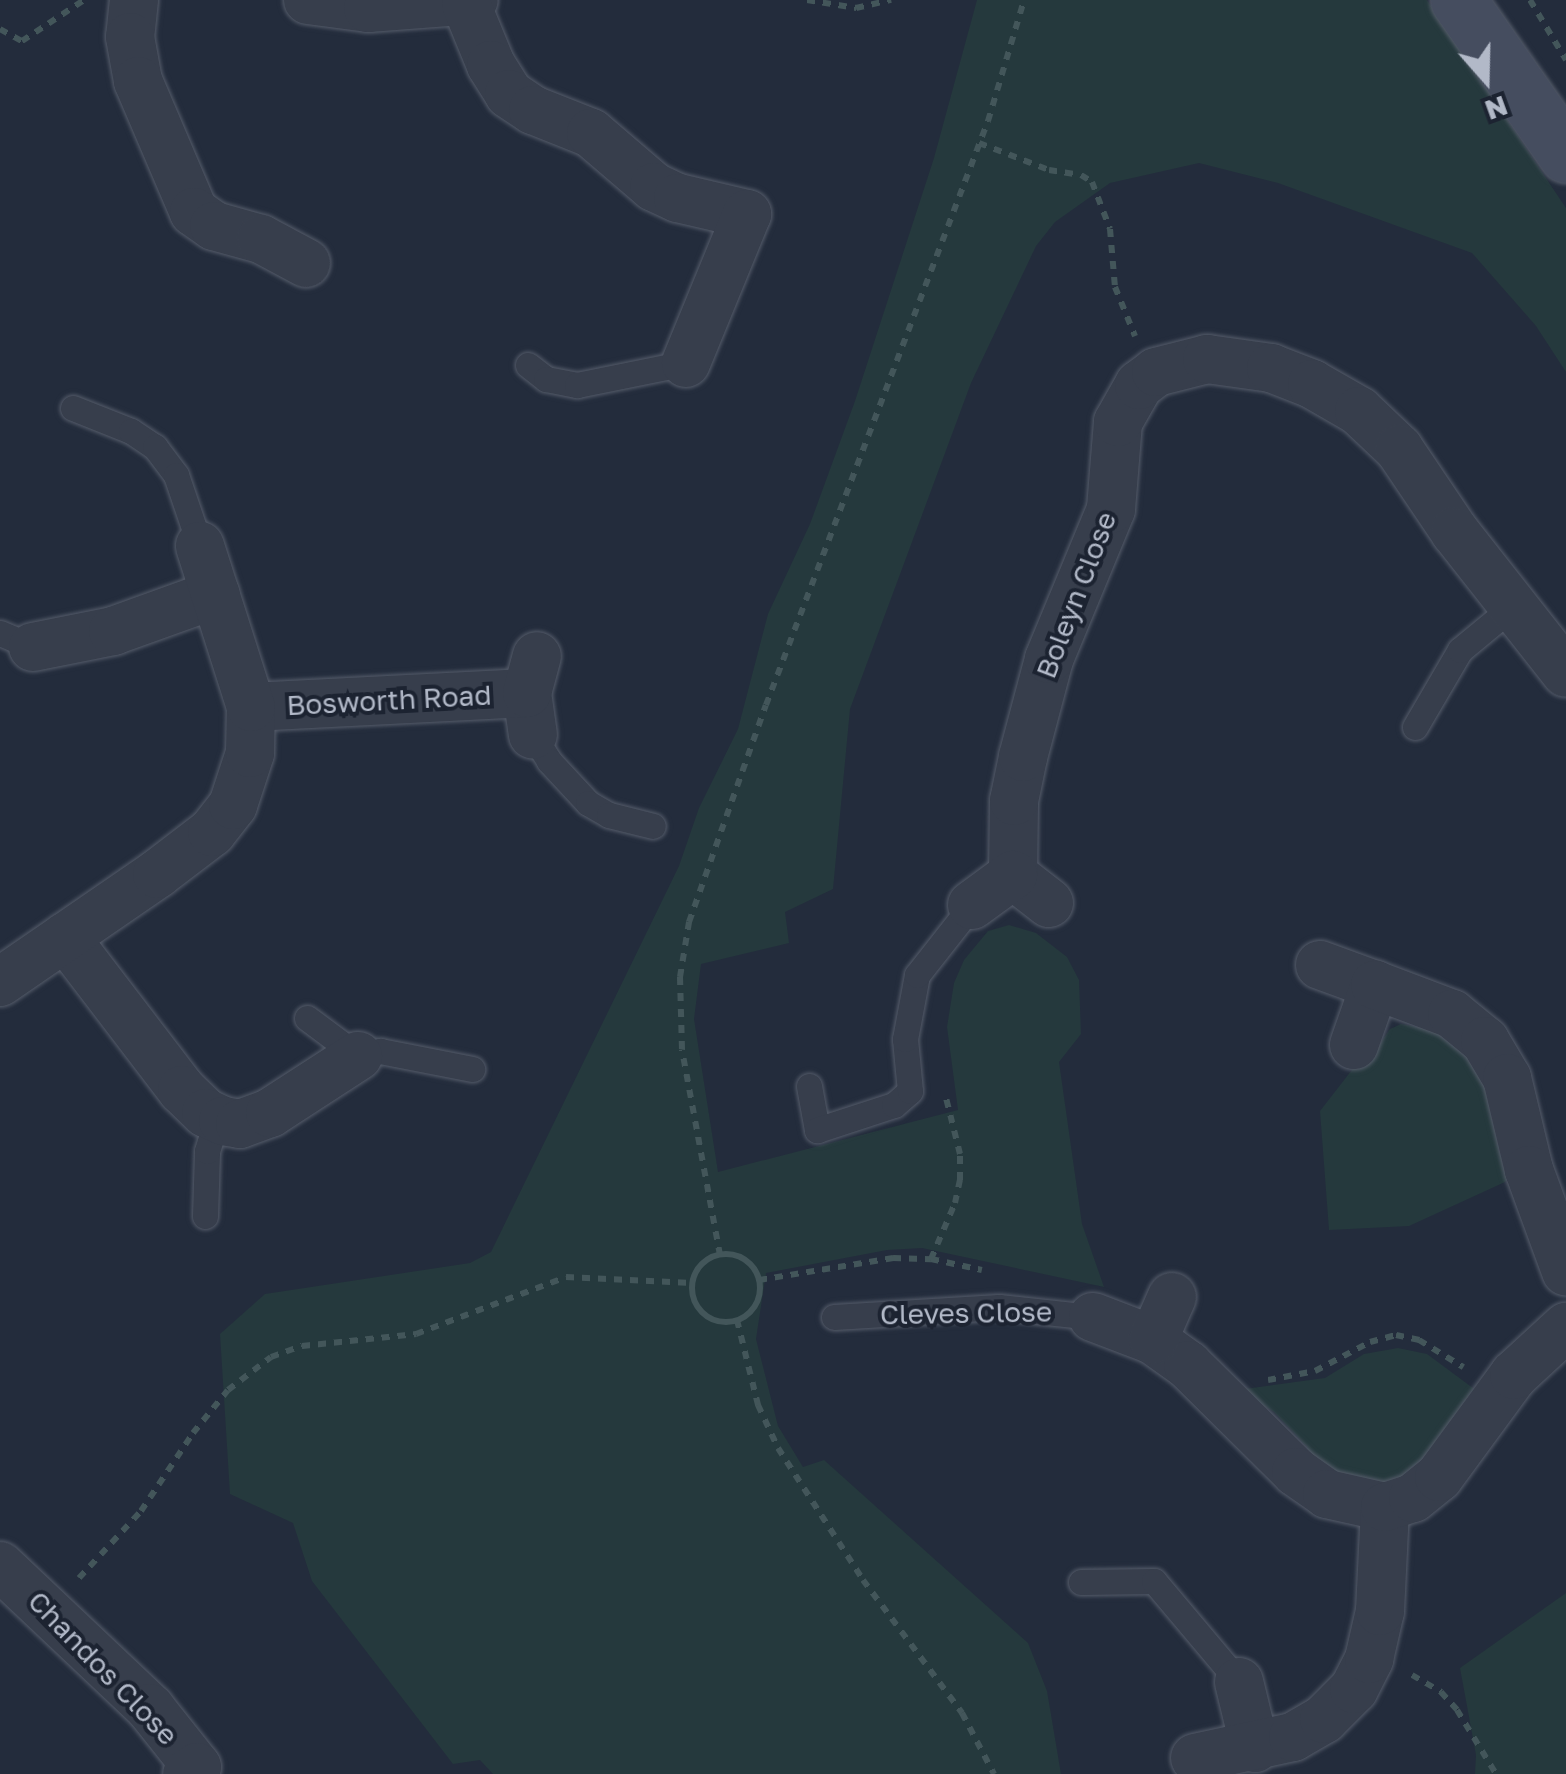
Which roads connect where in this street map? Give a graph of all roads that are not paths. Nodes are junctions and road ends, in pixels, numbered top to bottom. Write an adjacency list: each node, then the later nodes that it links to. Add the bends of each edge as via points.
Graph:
1 (134, 0): 6 (street, via 130,38 138,81 194,212)
2 (308, 0): 4 (street, via 368,8)
3 (1458, 0): 5 (street)
4 (470, 2): 7 (street, via 491,66 509,94 591,134 654,187 747,214)
5 (1566, 155)
6 (306, 263)
7 (686, 362): 8 (lane, via 577,385)
8 (528, 366)
9 (73, 408): 10 (lane, via 155,447 176,476)
10 (200, 546): 11 (street, Bosworth Road)
11 (216, 594): 13 (street, via 113,631); 16 (street, Bosworth Road)
12 (1512, 607): 14 (street); 17 (lane, via 1460,650); 19 (street, Boleyn Close, via 1400,449 1358,411 1270,368 1206,360 1156,372 1118,422 1106,526 1048,658 1034,708 1014,801 1030,889)
13 (17, 640)
14 (1566, 673)
15 (532, 695): 16 (street, Bosworth Road); 18 (lane, via 549,762 588,803)
16 (251, 707): 20 (street, Bosworth Road, via 242,782 212,832)
17 (1414, 727)
18 (653, 826)
19 (972, 906): 28 (lane, Boleyn Close, via 917,975 905,1040 910,1091 894,1105 818,1130)
20 (66, 937): 22 (street, Bosworth Road); 29 (street, via 182,1090)
21 (1320, 965): 23 (street)
22 (0, 982)
23 (1375, 985): 25 (street); 31 (street, via 1452,1014 1497,1055)
24 (307, 1018): 26 (lane)
25 (1354, 1045)
26 (358, 1056): 27 (lane, via 380,1050); 29 (street, via 270,1113 240,1124)
27 (472, 1069)
28 (808, 1086)
29 (217, 1118): 30 (lane, via 206,1152)
30 (205, 1216)
31 (1566, 1270)
32 (1172, 1298): 36 (street)
33 (834, 1317): 34 (lane, Cleves Close, via 998,1307)
34 (1093, 1317): 36 (street, Cleves Close)
35 (1566, 1326): 37 (street, via 1501,1394 1439,1477 1413,1498)
36 (1153, 1340): 37 (street, Cleves Close, via 1213,1388 1296,1472 1327,1494)
37 (1385, 1506): 41 (street, via 1380,1611 1354,1689 1324,1719)
38 (2, 1572): 43 (street, Chandos Close, via 49,1608 150,1708)
39 (1081, 1582): 40 (lane, via 1154,1582)
40 (1239, 1682): 41 (street)
41 (1255, 1748): 42 (street)
42 (1194, 1758)
43 (196, 1772)

